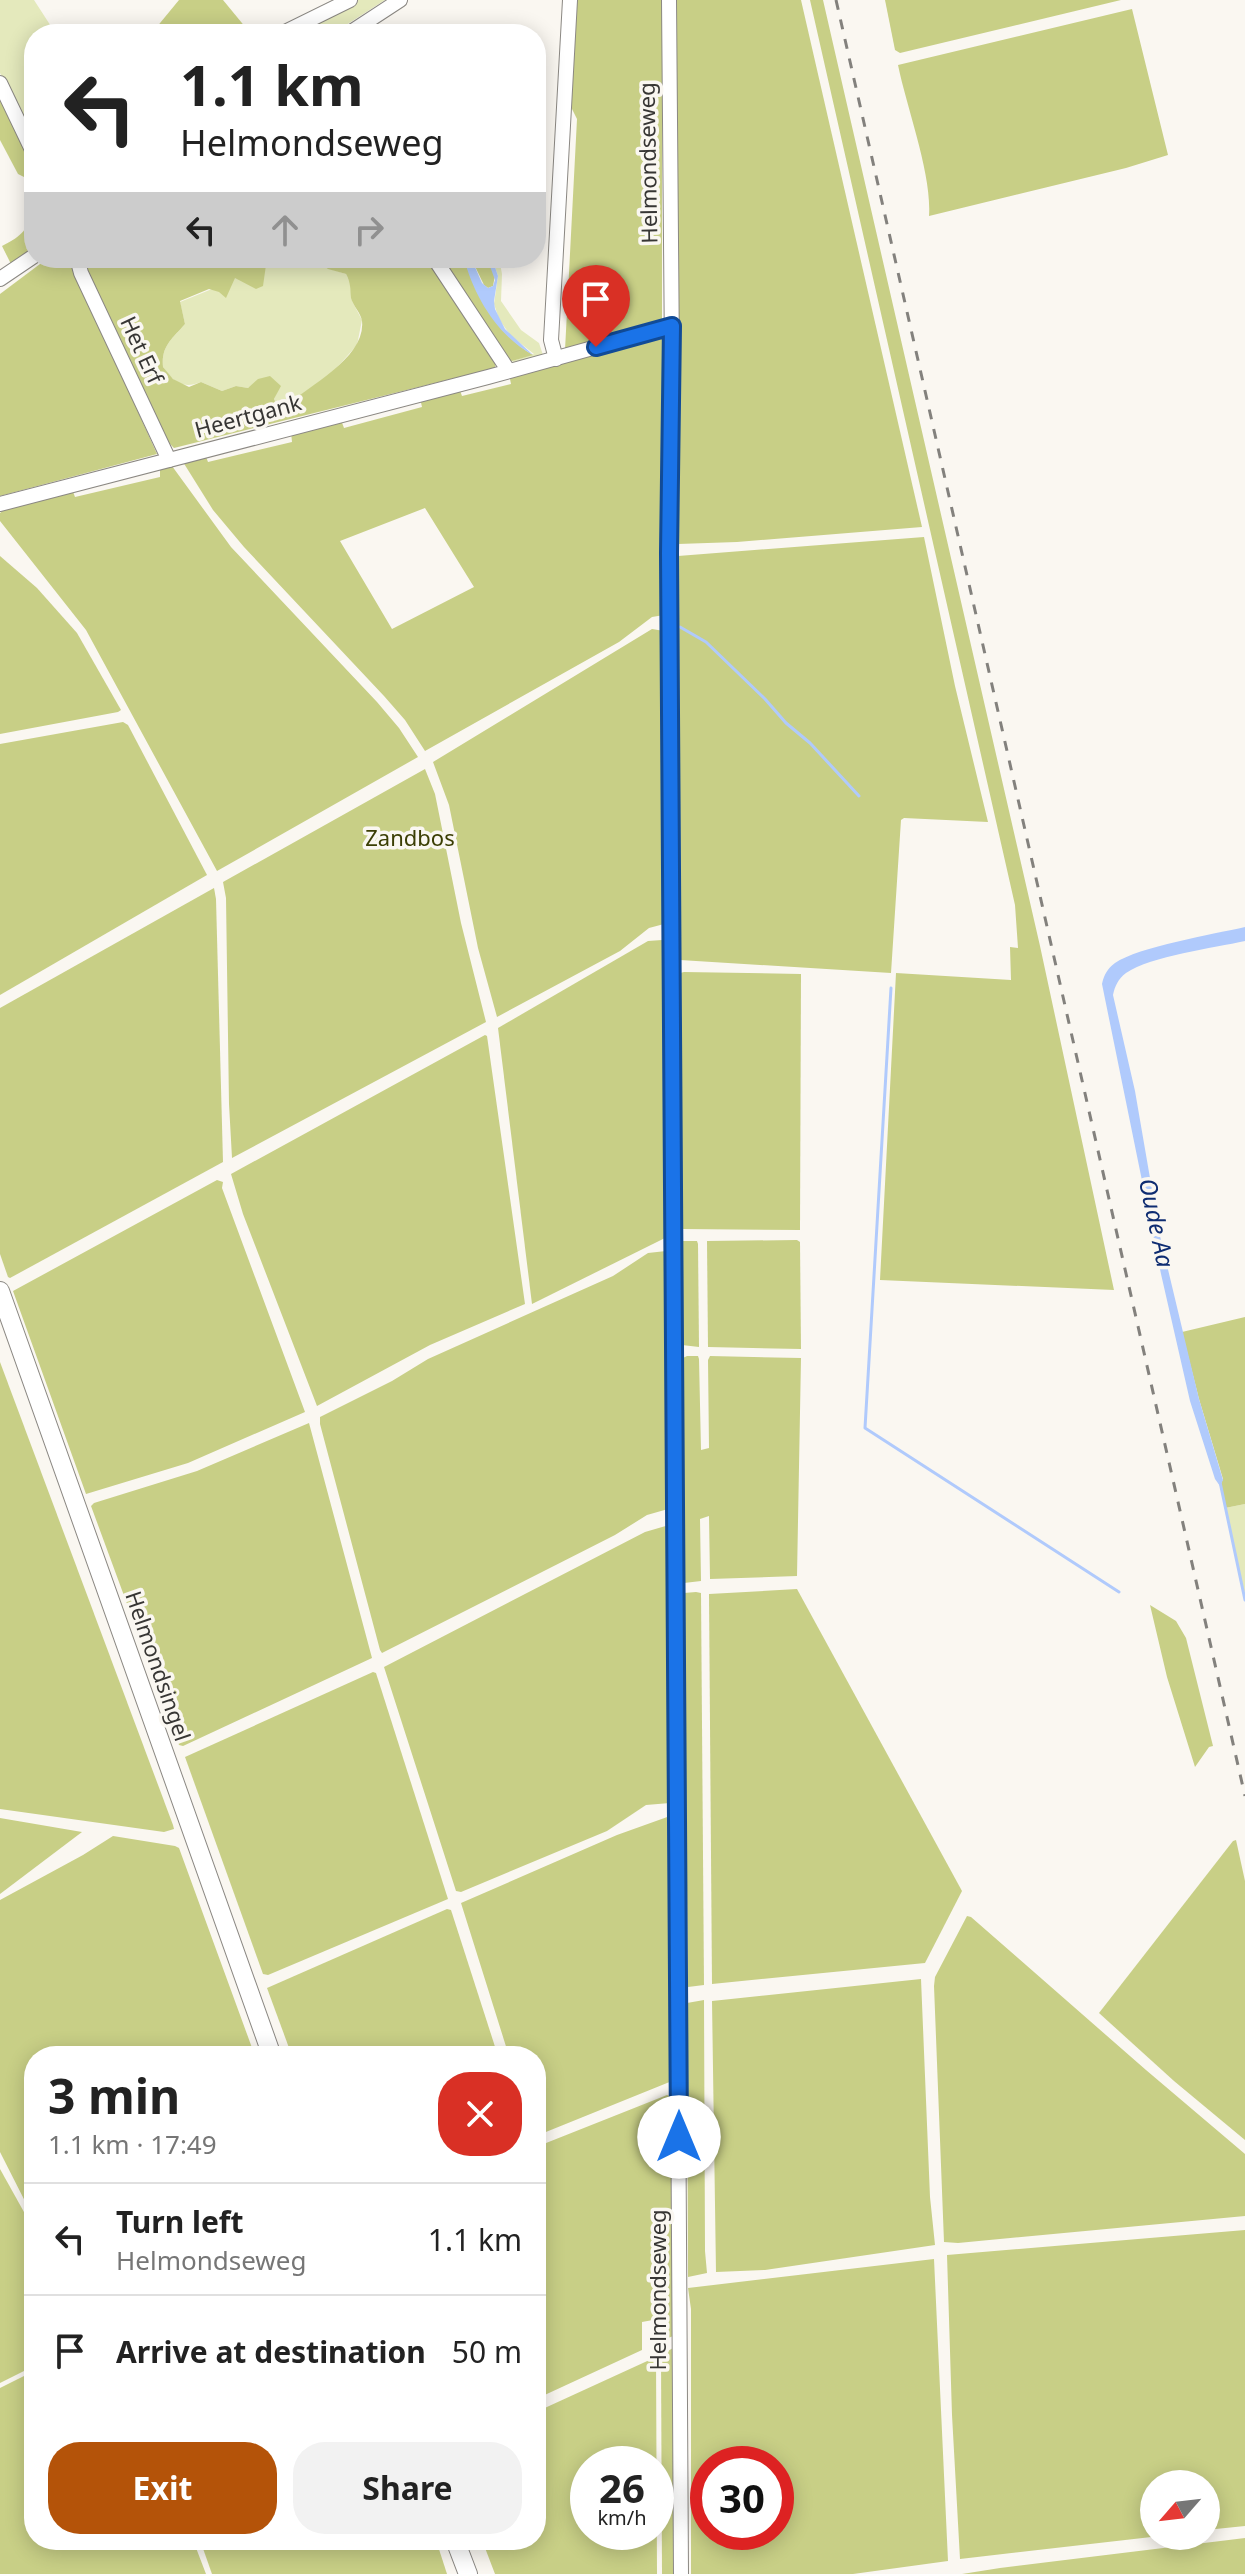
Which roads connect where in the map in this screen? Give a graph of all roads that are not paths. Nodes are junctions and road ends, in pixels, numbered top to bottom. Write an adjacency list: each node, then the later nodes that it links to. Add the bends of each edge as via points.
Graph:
1 (350, 0): 5 (street)
2 (400, 0): 6 (street)
3 (570, 0): 14 (street, via 551,340)
4 (669, 0): 13 (street, Helmondseweg)
5 (301, 24)
6 (363, 24)
7 (0, 83): 8 (street)
8 (24, 133)
9 (24, 263): 12 (street)
10 (80, 268): 16 (street, Het Erf)
11 (441, 268): 15 (street)
12 (0, 279)
13 (672, 326): 14 (street); 22 (street, Helmondseweg)
14 (556, 359): 15 (street)
15 (508, 370): 16 (street, Heertgank)
16 (169, 460): 17 (street, Heertgank)
17 (0, 504)
18 (0, 1291): 19 (main road, Helmondsingel)
19 (268, 2046)
20 (459, 2550): 21 (main road)
21 (468, 2574)
22 (681, 2574)

